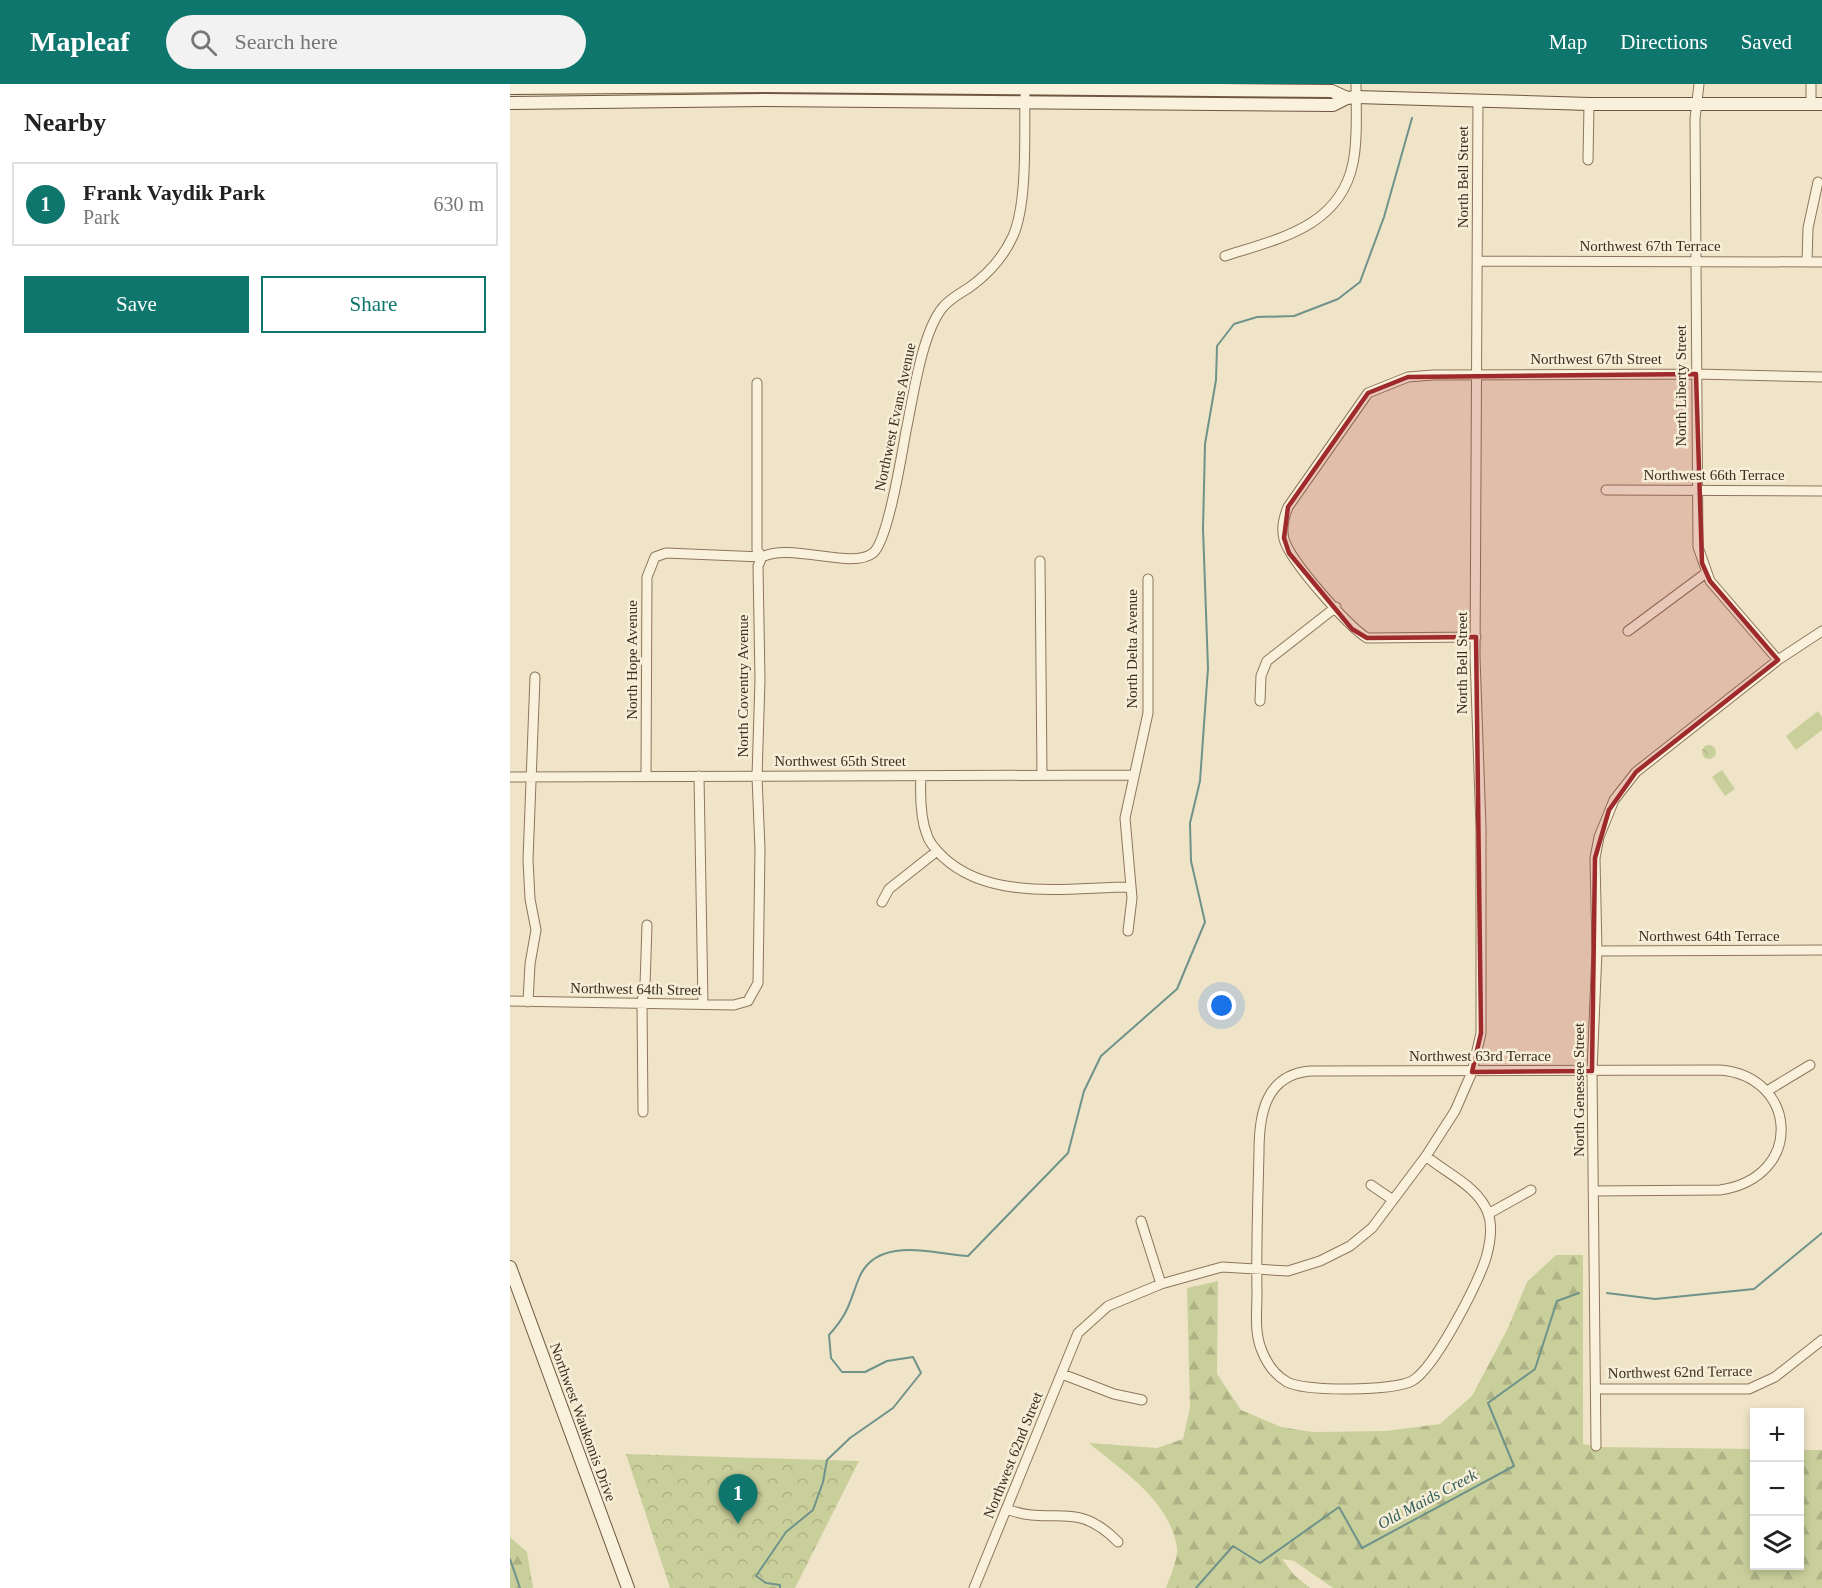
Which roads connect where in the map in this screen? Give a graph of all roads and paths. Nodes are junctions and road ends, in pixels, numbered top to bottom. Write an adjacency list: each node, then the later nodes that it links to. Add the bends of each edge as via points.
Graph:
1 (1356, 84): 9 (street)
2 (1699, 84): 16 (street, North Liberty Street)
3 (1811, 84): 17 (street)
4 (547, 85): 5 (main road); 6 (main road); 11 (street)
5 (764, 85): 8 (main road); 10 (main road)
6 (510, 87)
7 (1202, 87): 8 (main road); 9 (main road, via 1332,91); 15 (street)
8 (1025, 88): 14 (street, Northwest Evans Avenue)
9 (1351, 98): 12 (main road); 15 (main road, via 1333,105); 21 (street, via 1353,164 1336,200 1306,228)
10 (764, 100): 11 (main road); 14 (main road)
11 (547, 102): 13 (main road)
12 (1478, 102): 18 (main road); 22 (street, North Bell Street)
13 (510, 103)
14 (1025, 103): 15 (main road); 33 (street, Northwest Evans Avenue, via 1019,220 1006,250 990,270 945,304 925,345 879,547 856,558 778,553)
15 (1201, 104)
16 (1697, 104): 17 (main road); 18 (main road); 23 (street, North Liberty Street)
17 (1817, 104)
18 (1589, 105): 19 (street)
19 (1588, 160)
20 (1818, 182): 24 (street, via 1808,228)
21 (1225, 256)
22 (1478, 261): 23 (street, Northwest 67th Terrace); 27 (street, North Bell Street)
23 (1696, 261): 24 (street, Northwest 67th Terrace); 26 (street, North Liberty Street)
24 (1807, 262): 25 (street, Northwest 67th Terrace)
25 (1822, 262)
26 (1696, 374): 27 (street, Northwest 67th Street); 28 (street, Northwest 67th Street); 30 (street, North Liberty Street)
27 (1479, 375): 37 (street, Northwest 67th Street, via 1408,377 1368,393 1288,507 1282,528 1289,553); 40 (street, North Bell Street)
28 (1822, 377)
29 (757, 383): 33 (street, North Coventry Avenue, via 757,550)
30 (1696, 488): 31 (street, Northwest 66th Terrace); 32 (street, Northwest 66th Terrace); 35 (street, North Liberty Street, via 1698,547)
31 (1606, 490)
32 (1822, 490)
33 (762, 557): 46 (street, North Hope Avenue, via 666,553 655,557 647,577); 51 (street, North Coventry Avenue, via 758,566)
34 (1040, 561): 44 (street)
35 (1706, 573): 38 (street); 41 (street, North Liberty Street)
36 (1148, 579): 45 (street, North Delta Avenue, via 1148,712)
37 (1336, 608): 40 (street, Northwest 67th Street, via 1352,629 1367,638); 43 (street, via 1267,661 1261,676)
38 (1628, 631)
39 (1822, 632): 41 (street, North Genessee Street)
40 (1476, 637): 66 (street, North Bell Street, via 1481,1033)
41 (1778, 660): 58 (street, North Genessee Street, via 1657,755 1624,786 1601,828 1595,858)
42 (535, 676): 50 (street)
43 (1260, 701)
44 (1042, 775): 45 (street, Northwest 65th Street); 48 (street, Northwest 65th Street)
45 (1134, 775): 53 (street, North Delta Avenue, via 1125,818)
46 (646, 776): 47 (street, Northwest 65th Street); 50 (street, Northwest 65th Street)
47 (699, 776): 51 (street, Northwest 65th Street); 63 (street)
48 (921, 776): 51 (street, Northwest 65th Street); 52 (street, via 927,836)
49 (510, 777): 50 (street, Northwest 65th Street)
50 (530, 777): 61 (street, via 528,861 536,930)
51 (757, 777): 59 (street, North Coventry Avenue, via 761,970)
52 (937, 851): 53 (street, via 971,877 1002,887); 54 (street, via 889,889)
53 (1131, 887): 56 (street, North Delta Avenue)
54 (882, 902)
55 (647, 925): 62 (street)
56 (1128, 931)
57 (1822, 950): 58 (street, Northwest 64th Terrace)
58 (1597, 951): 65 (street, North Genessee Street)
59 (755, 990): 63 (street, Northwest 64th Street, via 748,1001 734,1005)
60 (510, 1001): 61 (street, Northwest 64th Street)
61 (528, 1002): 62 (street, Northwest 64th Street)
62 (642, 1003): 63 (street, Northwest 64th Street); 68 (street)
63 (703, 1004)
64 (1810, 1065): 67 (street)
65 (1592, 1071): 66 (street, Northwest 63rd Terrace); 67 (street, Northwest 63rd Terrace, via 1729,1070); 72 (street, North Genessee Street)
66 (1472, 1072): 69 (street, North Bell Street, via 1455,1111); 77 (street, Northwest 63rd Terrace, via 1293,1072 1283,1077 1268,1097 1259,1129)
67 (1767, 1091): 72 (street, via 1777,1109 1779,1148 1771,1166 1756,1179 1720,1190)
68 (643, 1112)
69 (1426, 1156): 73 (street, North Bell Street); 74 (street, via 1479,1196)
70 (1371, 1185): 73 (street)
71 (1531, 1190): 74 (street)
72 (1593, 1191): 82 (street, North Genessee Street)
73 (1393, 1200): 77 (street, North Bell Street, via 1372,1228 1335,1254 1288,1271)
74 (1488, 1214): 77 (street, via 1491,1227 1486,1258 1440,1353 1425,1372 1396,1387 1307,1387 1288,1383 1272,1370 1257,1338)
75 (1141, 1221): 78 (street)
76 (510, 1267): 87 (main road, Northwest Waukomis Drive)
77 (1256, 1270): 78 (street, North Bell Street, via 1222,1267)
78 (1161, 1284): 79 (street, North Bell Street, via 1108,1306)
79 (1078, 1333): 81 (street, Northwest 62nd Street)
80 (1822, 1340): 82 (street, Northwest 62nd Terrace, via 1775,1377 1749,1389)
81 (1062, 1374): 83 (street); 85 (street, Northwest 62nd Street)
82 (1596, 1389): 84 (street, North Genessee Street)
83 (1142, 1400)
84 (1596, 1446)
85 (1007, 1509): 86 (street, via 1027,1514 1076,1515 1105,1528); 88 (street, Northwest 62nd Street)
86 (1118, 1542)
87 (628, 1588)
88 (974, 1588)

